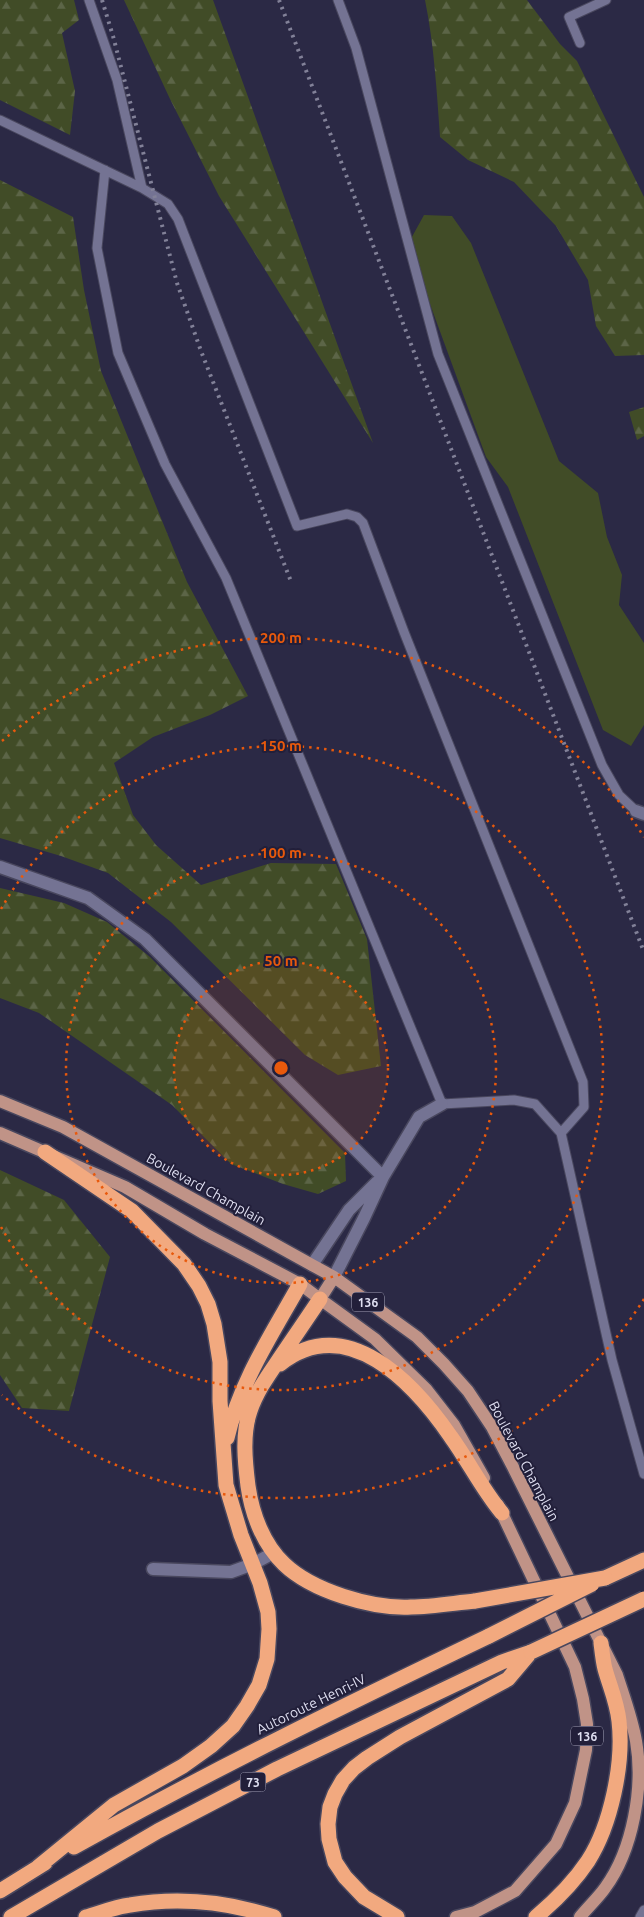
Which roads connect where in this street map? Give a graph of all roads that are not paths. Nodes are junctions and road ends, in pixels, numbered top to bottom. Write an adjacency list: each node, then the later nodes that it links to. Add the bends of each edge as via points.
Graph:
1 (90, 0): 7 (lane, via 117,80)
2 (338, 0): 8 (lane, via 356,48 438,354 602,765 619,795)
3 (606, 0): 4 (lane, via 569,17)
4 (580, 44)
5 (0, 120): 6 (lane)
6 (105, 170): 7 (lane); 11 (lane, via 97,248 118,353 165,464 226,578)
7 (142, 188): 13 (lane, via 168,204 178,219 296,526 348,514 357,518 368,534 583,1082 584,1107)
8 (640, 812)
9 (0, 867): 15 (street, via 88,898 145,939)
10 (0, 1101): 16 (main road, Boulevard Champlain / 136, via 64,1127)
11 (442, 1104): 13 (lane, via 514,1100 535,1104); 15 (street, via 419,1117)
12 (0, 1133): 14 (main road, 136)
13 (560, 1133): 22 (lane, via 612,1360)
14 (45, 1152): 18 (main road, 136, via 125,1187); 21 (highway, via 132,1211 184,1264 199,1286 214,1324 220,1362)
15 (383, 1177): 16 (street, via 349,1210); 17 (street)
16 (312, 1265): 17 (main road, Boulevard Champlain / 136); 18 (main road)
17 (334, 1277): 19 (main road); 30 (main road, Boulevard Champlain / 136, via 417,1337 468,1391 514,1467)
18 (300, 1284): 19 (main road, 136); 21 (highway, via 236,1402)
19 (320, 1299): 20 (highway); 23 (main road, 136, via 375,1339 426,1389 454,1424)
20 (271, 1372): 23 (highway, via 290,1356 316,1346 346,1346 371,1357 396,1374 429,1408); 24 (highway, via 256,1394 249,1412 246,1474 254,1514)
21 (225, 1464): 26 (highway, via 226,1485 235,1518)
22 (644, 1474)
23 (502, 1513): 41 (main road, 136, via 575,1667 587,1724 586,1750 575,1803 556,1844 515,1891 475,1912)
24 (275, 1552): 26 (street); 28 (highway, bridge, via 284,1564 338,1595 378,1605 410,1607 475,1601)
25 (644, 1560): 28 (highway, Autoroute Henri-IV / 73)
26 (253, 1564): 27 (street, via 231,1572); 32 (highway, via 265,1599 269,1643 259,1685 233,1726 183,1766 114,1805)
27 (153, 1569)
28 (605, 1578): 32 (highway, Autoroute Henri-IV / 73, bridge, via 301,1726)
29 (644, 1599): 31 (highway, 73, bridge)
30 (600, 1643): 42 (highway, via 619,1722 620,1753 614,1795 605,1825 589,1859 575,1879); 43 (main road, Boulevard Champlain / 136, via 617,1675 629,1709 636,1743 638,1798 621,1859 606,1887)
31 (531, 1652): 35 (highway, 73, via 502,1662 276,1770 158,1831); 40 (highway, via 508,1678 367,1758 343,1780 335,1794 328,1824 335,1862 364,1897)
32 (38, 1867): 33 (highway, Autoroute Henri-IV / 73)
33 (0, 1891)
34 (644, 1910): 44 (lane)
35 (11, 1917)
36 (86, 1917): 39 (highway, via 129,1905 180,1902 229,1905)
37 (116, 1917): 38 (highway)
38 (123, 1917)
39 (274, 1917)
40 (398, 1917)
41 (456, 1917)
42 (536, 1917)
43 (580, 1917)
44 (640, 1917)

